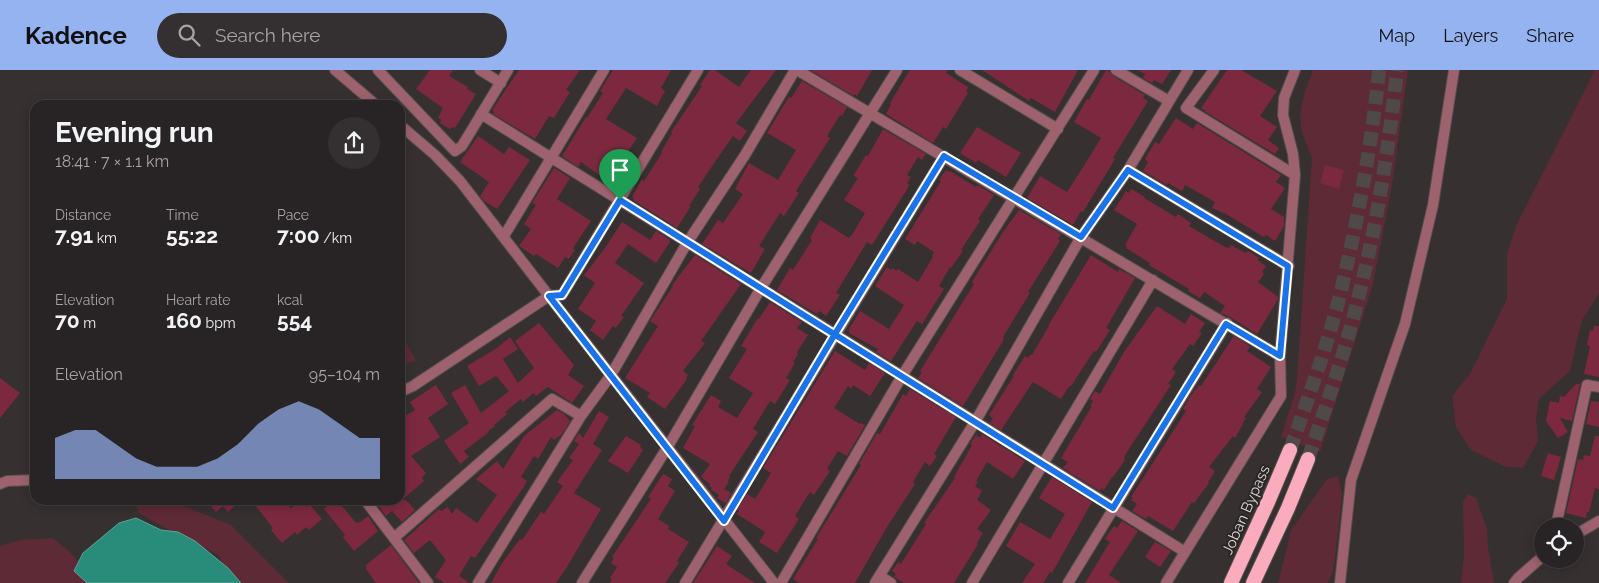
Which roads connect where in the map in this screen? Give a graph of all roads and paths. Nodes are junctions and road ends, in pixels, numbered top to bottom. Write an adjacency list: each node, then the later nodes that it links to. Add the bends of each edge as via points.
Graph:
1 (336, 70): 17 (street)
2 (378, 70): 19 (street, via 455,152)
3 (480, 70): 16 (street)
4 (508, 70): 16 (street)
5 (604, 70): 24 (street)
6 (698, 70): 28 (street)
7 (796, 70): 20 (street); 31 (street, via 745,156)
8 (897, 70): 20 (street)
9 (960, 70): 22 (street)
10 (1094, 70): 22 (street)
11 (1116, 70): 18 (street)
12 (1188, 70): 18 (street)
13 (1214, 70): 26 (street, via 1186,108)
14 (1295, 70): 26 (street, via 1284,98 1283,115)
15 (1454, 70): 77 (street, via 1433,205 1405,324 1351,480)
16 (501, 83): 19 (street)
17 (370, 100)
18 (1169, 101): 25 (street)
19 (481, 114): 24 (street)
20 (870, 114): 23 (street); 34 (street)
21 (405, 129): 29 (street, via 460,181)
22 (1058, 129): 27 (street)
23 (944, 156): 27 (street); 37 (street)
24 (551, 157): 28 (street); 29 (street)
25 (1128, 170): 30 (street); 32 (street)
26 (1295, 175): 32 (street)
27 (1015, 198): 30 (street); 40 (street)
28 (620, 200): 31 (street); 35 (street, via 562,295)
29 (504, 236): 35 (street)
30 (1081, 237): 33 (street); 44 (street)
31 (688, 242): 34 (street); 39 (street)
32 (1288, 266): 38 (street)
33 (1153, 280): 36 (street); 48 (street)
34 (761, 288): 37 (street); 45 (street)
35 (549, 296): 39 (street); 42 (street)
36 (1226, 324): 38 (street); 53 (street)
37 (835, 334): 40 (street); 56 (street)
38 (1280, 356): 60 (street, via 1281,396)
39 (611, 375): 43 (street); 45 (street)
40 (902, 376): 44 (street); 68 (street)
41 (1599, 387): 55 (street, via 1587,385)
42 (405, 390)
43 (581, 416): 59 (street, via 552,399); 64 (street)
44 (974, 422): 48 (street); 62 (street)
45 (668, 448): 56 (street); 65 (street)
46 (1290, 450): 51 (highway, Joban Bypass)
47 (1308, 459): 54 (highway)
48 (1043, 464): 53 (street); 70 (street)
49 (30, 480): 50 (street)
50 (0, 484)
51 (1268, 502): 73 (highway); 74 (highway, Joban Bypass)
52 (369, 505): 59 (street)
53 (1113, 508): 60 (street); 71 (street)
54 (1288, 508): 75 (highway); 76 (highway)
55 (1558, 518)
56 (724, 521): 66 (street); 67 (street)
57 (1599, 521): 58 (street)
58 (1584, 530)
59 (394, 538): 63 (street)
60 (1185, 552): 72 (street)
61 (1534, 564): 78 (street)
62 (878, 579): 69 (street)
63 (428, 583)
64 (478, 583)
65 (582, 583)
66 (685, 583)
67 (774, 583)
68 (782, 583)
69 (891, 583)
70 (972, 583)
71 (1068, 583)
72 (1166, 583)
73 (1222, 583)
74 (1231, 583)
75 (1253, 583)
76 (1260, 583)
77 (1340, 583)
78 (1514, 583)

